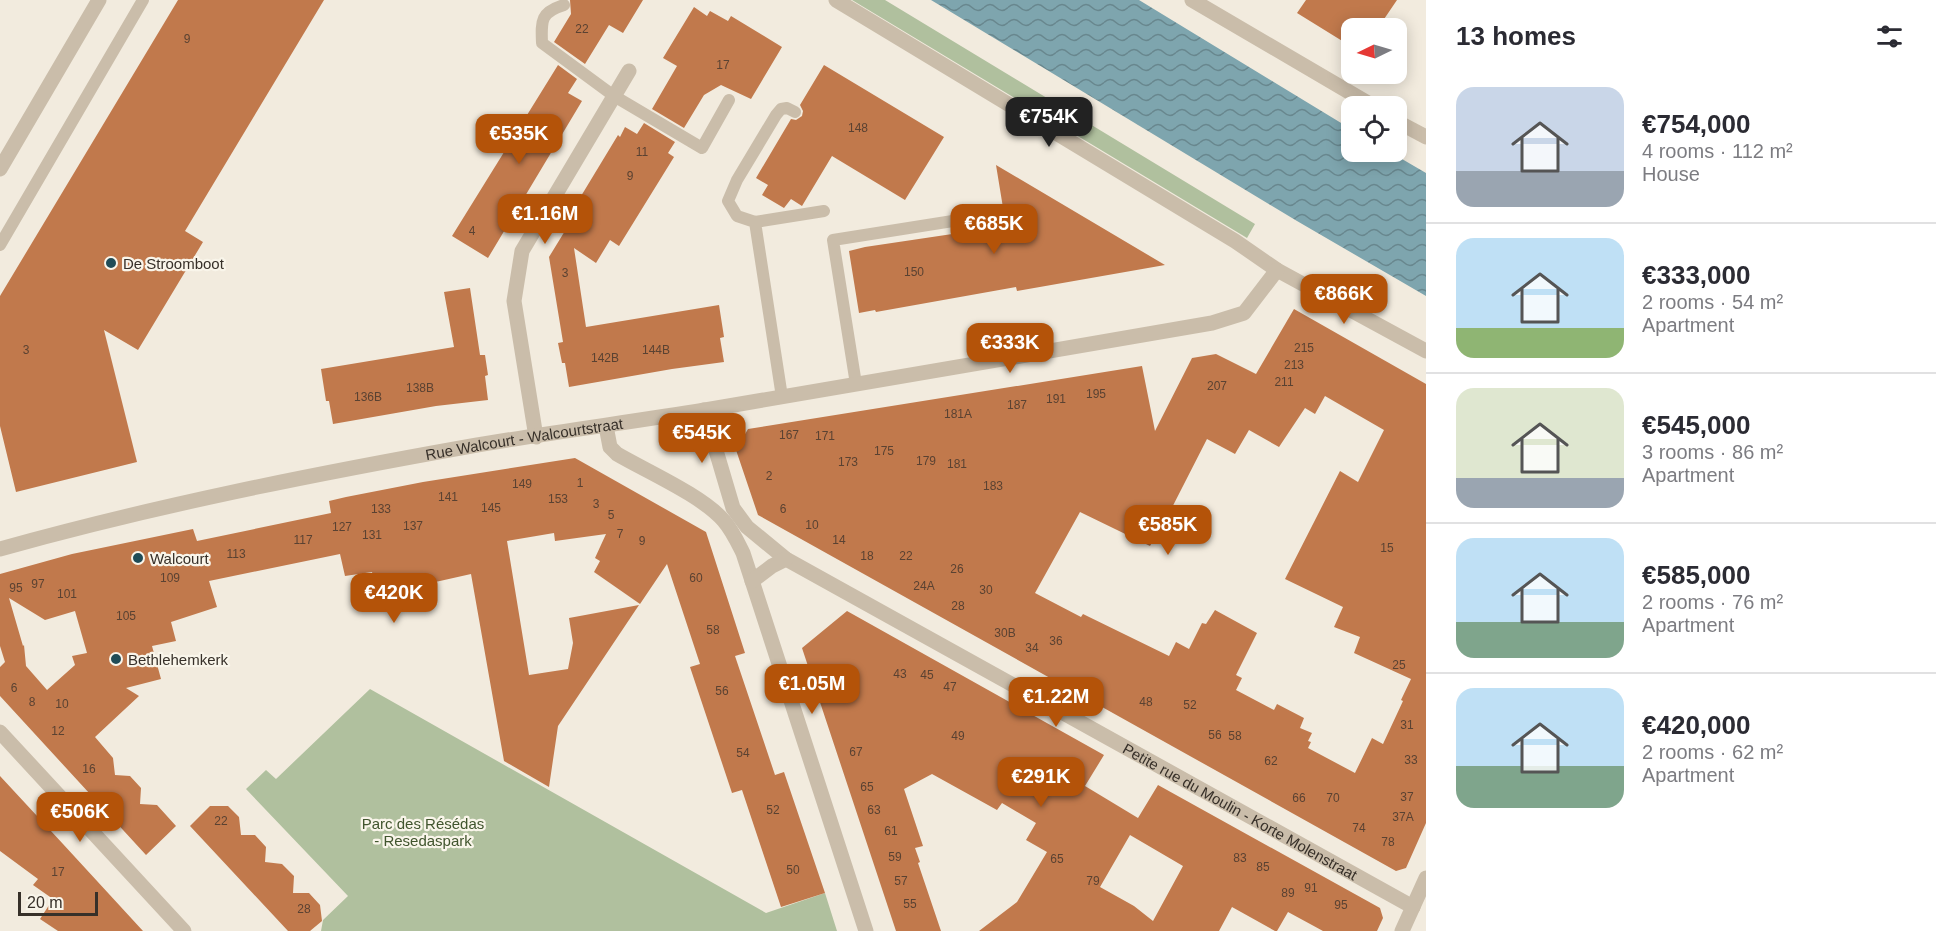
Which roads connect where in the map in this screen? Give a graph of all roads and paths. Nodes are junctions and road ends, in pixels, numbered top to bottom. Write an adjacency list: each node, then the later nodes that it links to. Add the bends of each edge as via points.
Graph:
1 (99, 0): 13 (street)
2 (143, 0): 17 (lane)
3 (836, 0): 18 (street)
4 (1192, 0): 8 (street)
5 (564, 5): 7 (lane, via 545,15 541,24 542,43)
6 (628, 71): 7 (street)
7 (614, 96): 9 (lane, via 702,148); 24 (street, via 522,251 514,301)
8 (1356, 96)
9 (729, 100)
10 (795, 112): 16 (lane, via 787,108 776,115 728,201 737,216)
11 (1407, 125): 12 (street)
12 (1422, 130)
13 (0, 170)
14 (824, 211): 16 (lane)
15 (978, 217): 20 (lane, via 833,240)
16 (755, 222): 21 (lane)
17 (0, 245)
18 (1277, 270): 19 (street); 20 (street, Rue Walcourt - Walcourtstraat, via 1245,314 1212,323)
19 (1426, 351)
20 (856, 384): 21 (street, Rue Walcourt - Walcourtstraat)
21 (782, 397): 22 (street, Rue Walcourt - Walcourtstraat)
22 (704, 410): 23 (street, Rue Walcourt - Walcourtstraat); 25 (street)
23 (606, 426): 24 (street, Rue Walcourt - Walcourtstraat); 25 (street, Petite rue du Moulin - Korte Molenstraat, via 610,447 617,454)
24 (536, 436): 26 (street, Rue Walcourt - Walcourtstraat, via 215,495)
25 (728, 514): 27 (street, Petite rue du Moulin - Korte Molenstraat); 28 (street)
26 (0, 549)
27 (786, 559): 28 (street); 31 (street, Petite rue du Moulin - Korte Molenstraat)
28 (752, 581): 33 (street)
29 (0, 732): 32 (street)
30 (1426, 878): 31 (street)
31 (1419, 904): 34 (street)
32 (184, 931)
33 (866, 931)
34 (1402, 931)

